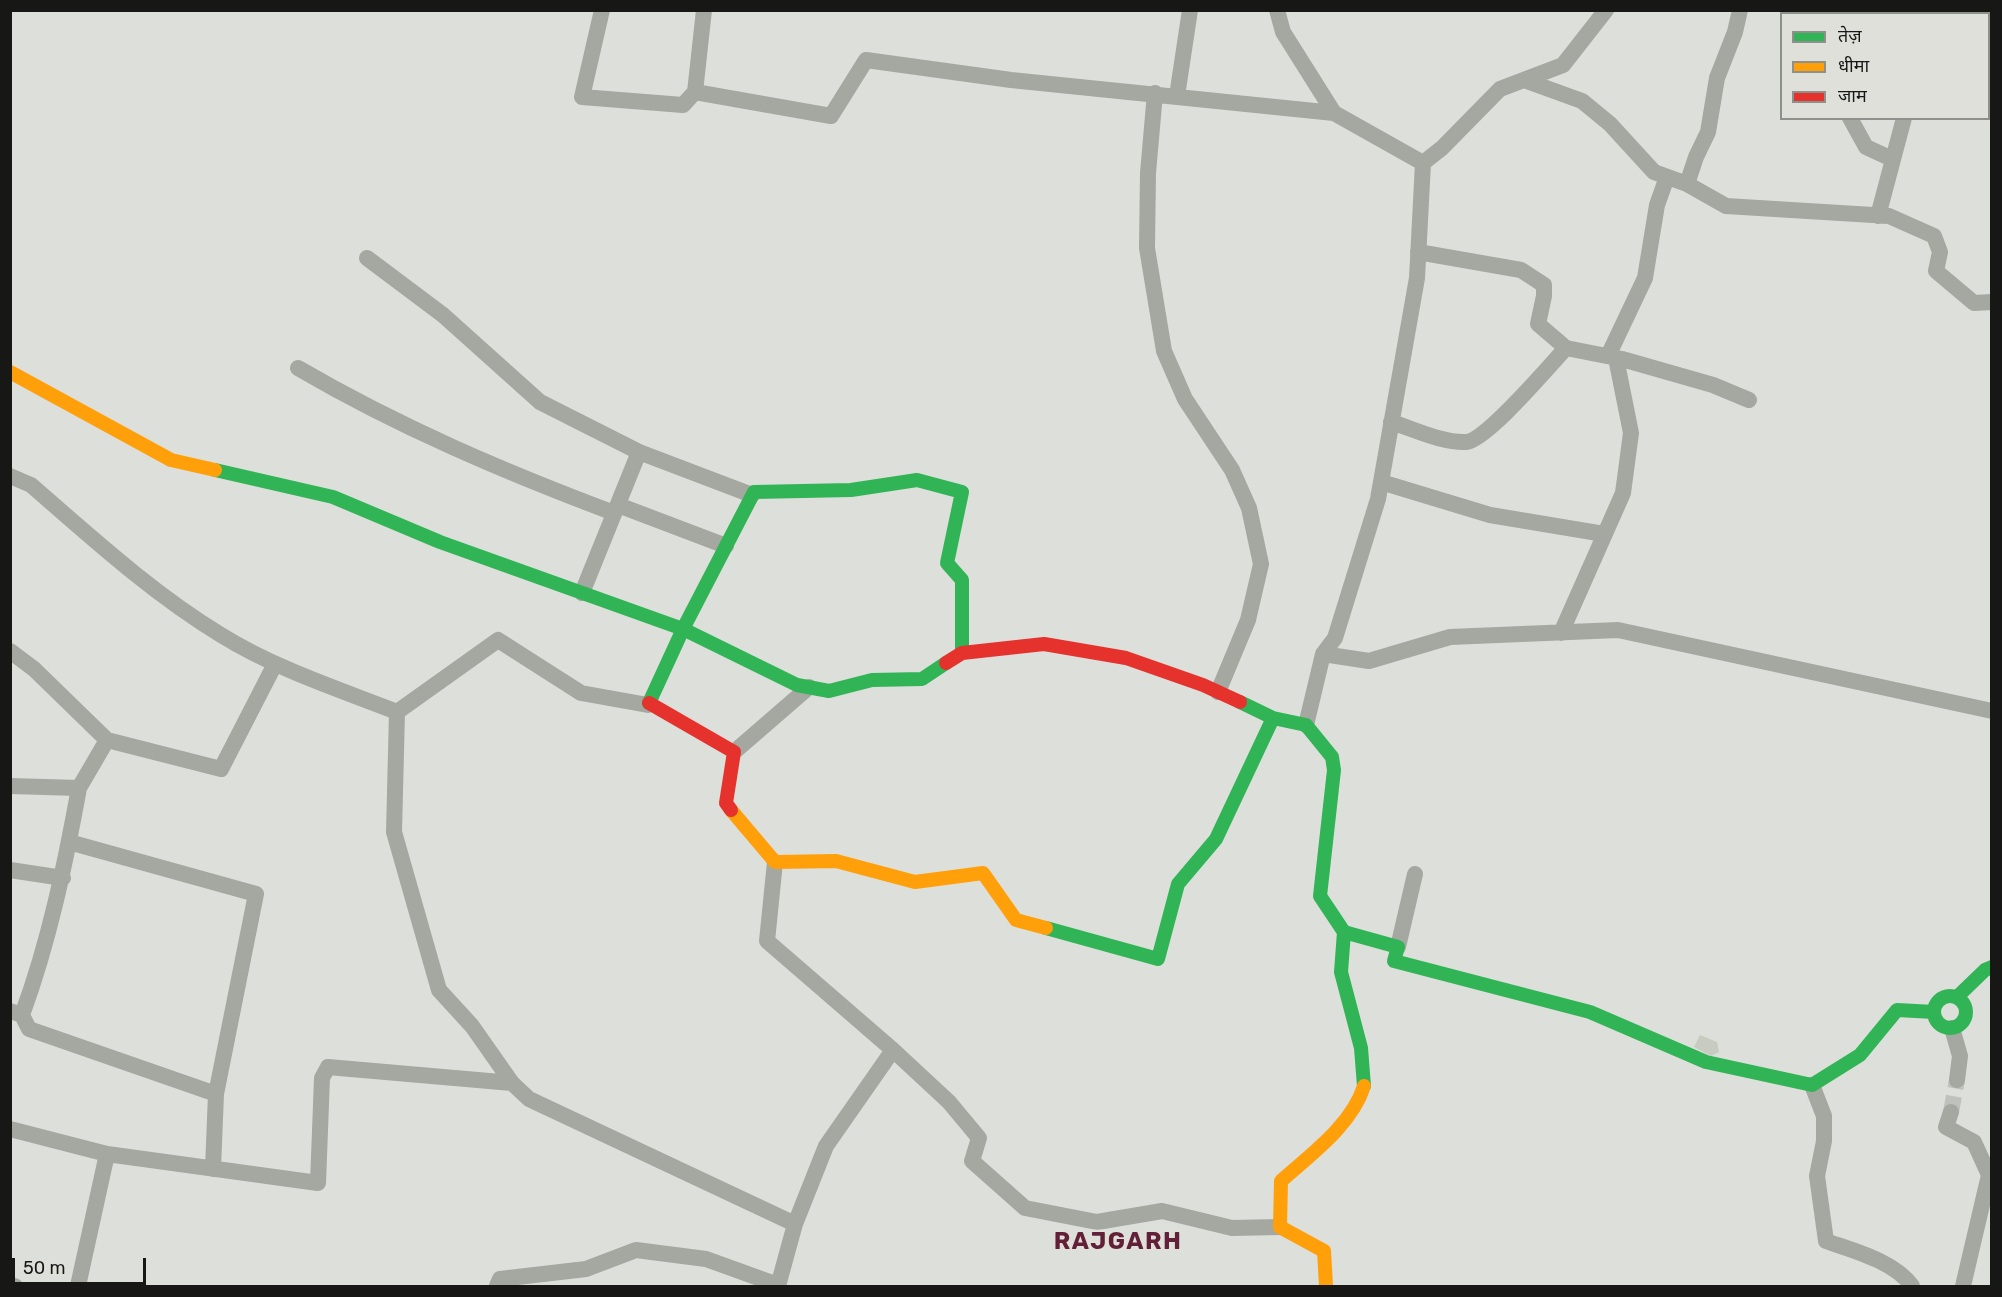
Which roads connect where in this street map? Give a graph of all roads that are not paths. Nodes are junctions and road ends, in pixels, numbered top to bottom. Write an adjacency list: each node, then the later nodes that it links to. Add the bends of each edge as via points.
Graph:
1 (602, 10): 8 (street, via 582,97 683,105)
2 (704, 10): 8 (street)
3 (1190, 10): 10 (street)
4 (1277, 10): 11 (street, via 1283,32)
5 (1606, 10): 7 (street, via 1563,65)
6 (1740, 10): 17 (street, via 1717,78 1708,132)
7 (1524, 80): 15 (street, via 1500,89); 16 (street, via 1582,102 1610,124 1653,172)
8 (695, 92): 9 (street, via 831,116 866,60 1011,80)
9 (1155, 93): 10 (street); 43 (street, via 1147,248 1164,351 1185,399 1249,508 1261,564 1248,620)
10 (1177, 96): 11 (street)
11 (1334, 113): 15 (street)
12 (1852, 120): 14 (street, via 1866,147)
13 (1903, 120): 14 (street)
14 (1892, 159): 18 (street)
15 (1423, 163): 19 (street)
16 (1667, 177): 17 (street); 23 (street, via 1645,278)
17 (1687, 184): 18 (street, via 1726,206)
18 (1878, 216): 21 (street, via 1889,216 1934,236 1940,252 1936,271 1974,303)
19 (1418, 252): 22 (street, via 1521,270 1544,285 1538,324); 27 (street, via 1417,278)
20 (367, 258): 28 (street, via 443,315 540,402)
21 (1992, 302)
22 (1566, 348): 23 (street); 27 (street, via 1489,430 1469,442)
23 (1612, 357): 26 (street, via 1713,385); 33 (street, via 1631,433 1623,493)
24 (298, 368): 32 (street, via 447,447)
25 (10, 372): 35 (street, via 171,460 333,496 440,542)
26 (1749, 400)
27 (1391, 422): 30 (street)
28 (639, 452): 31 (street); 32 (street)
29 (10, 476): 41 (street, via 31,485 132,574 221,635)
30 (1381, 482): 33 (street, via 1490,515); 40 (street, via 1335,638)
31 (752, 495): 34 (street); 39 (street, via 851,490 916,480 962,492 947,563 962,580)
32 (616, 509): 34 (street); 35 (street)
33 (1604, 534): 37 (street)
34 (726, 546): 36 (street)
35 (582, 593): 36 (street)
36 (683, 629): 42 (street, via 797,685); 44 (street)
37 (1561, 633): 40 (street, via 1450,637 1370,661); 45 (street, via 1618,630)
38 (10, 651): 49 (street, via 34,669)
39 (962, 653): 42 (street, via 922,679 872,680 830,691); 43 (street, via 1044,644 1126,658)
40 (1323, 654): 48 (street)
41 (275, 664): 46 (street); 49 (street, via 221,769)
42 (809, 687): 50 (street)
43 (1218, 692): 47 (street)
44 (648, 705): 46 (street, via 581,693 498,640); 50 (street)
45 (1992, 711)
46 (397, 712): 67 (street, via 394,832 439,990 472,1026)
47 (1273, 718): 48 (street); 54 (street, via 1216,839 1178,884 1158,959 1016,920 983,873 915,882 836,861)
48 (1306, 725): 58 (street, via 1332,757 1334,770 1320,896)
49 (107, 741): 52 (street)
50 (734, 752): 54 (street, via 726,803)
51 (10, 786): 52 (street)
52 (79, 788): 53 (street)
53 (69, 842): 57 (street); 69 (street, via 256,894)
54 (775, 862): 65 (street, via 767,941)
55 (10, 870): 57 (street)
56 (1415, 874): 59 (street)
57 (63, 878): 63 (street, via 34,983)
58 (1344, 932): 59 (street); 75 (street, via 1338,953 1344,992 1358,1031 1364,1087 1343,1123 1281,1181)
59 (1398, 946): 68 (street, via 1394,961 1590,1012 1706,1062)
60 (1992, 967): 61 (street)
61 (1957, 997): 62 (street, via 1941,998); 64 (street, via 1966,1014)
62 (1934, 1012): 64 (street, via 1937,1022); 68 (street, via 1897,1010 1860,1055)
63 (16, 1013): 69 (street, via 29,1029)
64 (1952, 1028): 66 (street, via 1960,1056)
65 (893, 1050): 74 (street, via 825,1146); 75 (street, via 949,1102 979,1138 972,1161 1025,1208 1097,1222 1162,1211 1232,1228)
66 (1957, 1080)
67 (512, 1083): 73 (street, via 328,1067 322,1078 318,1183); 74 (street, via 529,1099)
68 (1812, 1085): 82 (street, via 1824,1116 1817,1176 1826,1241 1877,1260 1901,1274)
69 (216, 1094): 73 (street)
70 (1951, 1112): 83 (street, via 1946,1127 1974,1142 1989,1175)
71 (10, 1129): 72 (street)
72 (107, 1154): 73 (street); 79 (street)
73 (213, 1168)
74 (795, 1224): 77 (street)
75 (1281, 1227): 81 (street, via 1324,1251)
76 (10, 1285): 78 (street)
77 (778, 1286): 80 (street, via 706,1259 636,1250 586,1269 500,1279)
78 (15, 1287)
79 (78, 1287)
80 (497, 1287)
81 (1326, 1287)
82 (1912, 1287)
83 (1963, 1287)

